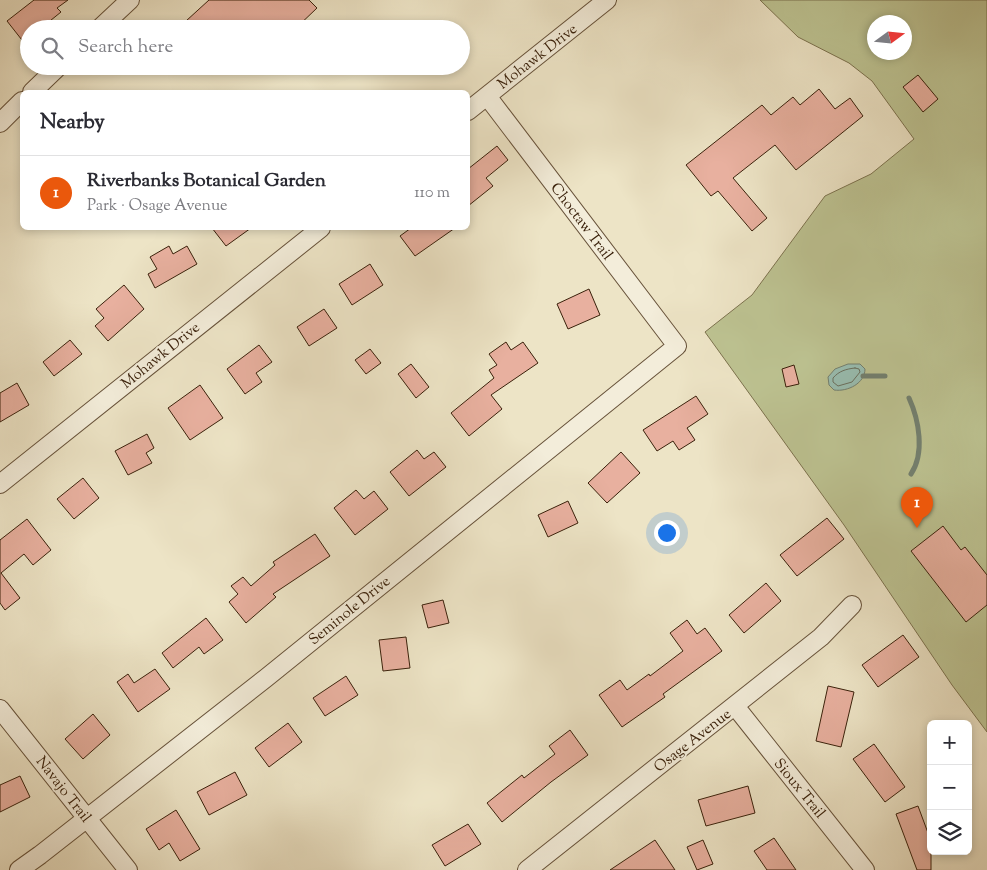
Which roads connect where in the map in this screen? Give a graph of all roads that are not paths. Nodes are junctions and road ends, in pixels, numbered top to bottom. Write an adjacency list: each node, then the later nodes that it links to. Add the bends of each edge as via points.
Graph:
1 (130, 0): 3 (street)
2 (608, 0): 6 (street, Mohawk Drive)
3 (109, 20)
4 (50, 75): 5 (street)
5 (34, 90)
6 (487, 96): 8 (street, Mohawk Drive); 11 (street, Choctaw Trail)
7 (20, 103): 9 (street)
8 (470, 109)
9 (0, 123)
10 (318, 230): 12 (street, Mohawk Drive)
11 (677, 346): 16 (street, Seminole Drive)
12 (0, 484)
13 (852, 605): 14 (street, Osage Avenue, via 821,637)
14 (735, 706): 19 (street, Osage Avenue); 20 (street, Sioux Trail)
15 (0, 708): 16 (street, Navajo Trail)
16 (87, 818): 17 (street, Seminole Drive); 18 (street, Navajo Trail)
17 (19, 870)
18 (128, 870)
19 (527, 870)
20 (865, 870)

